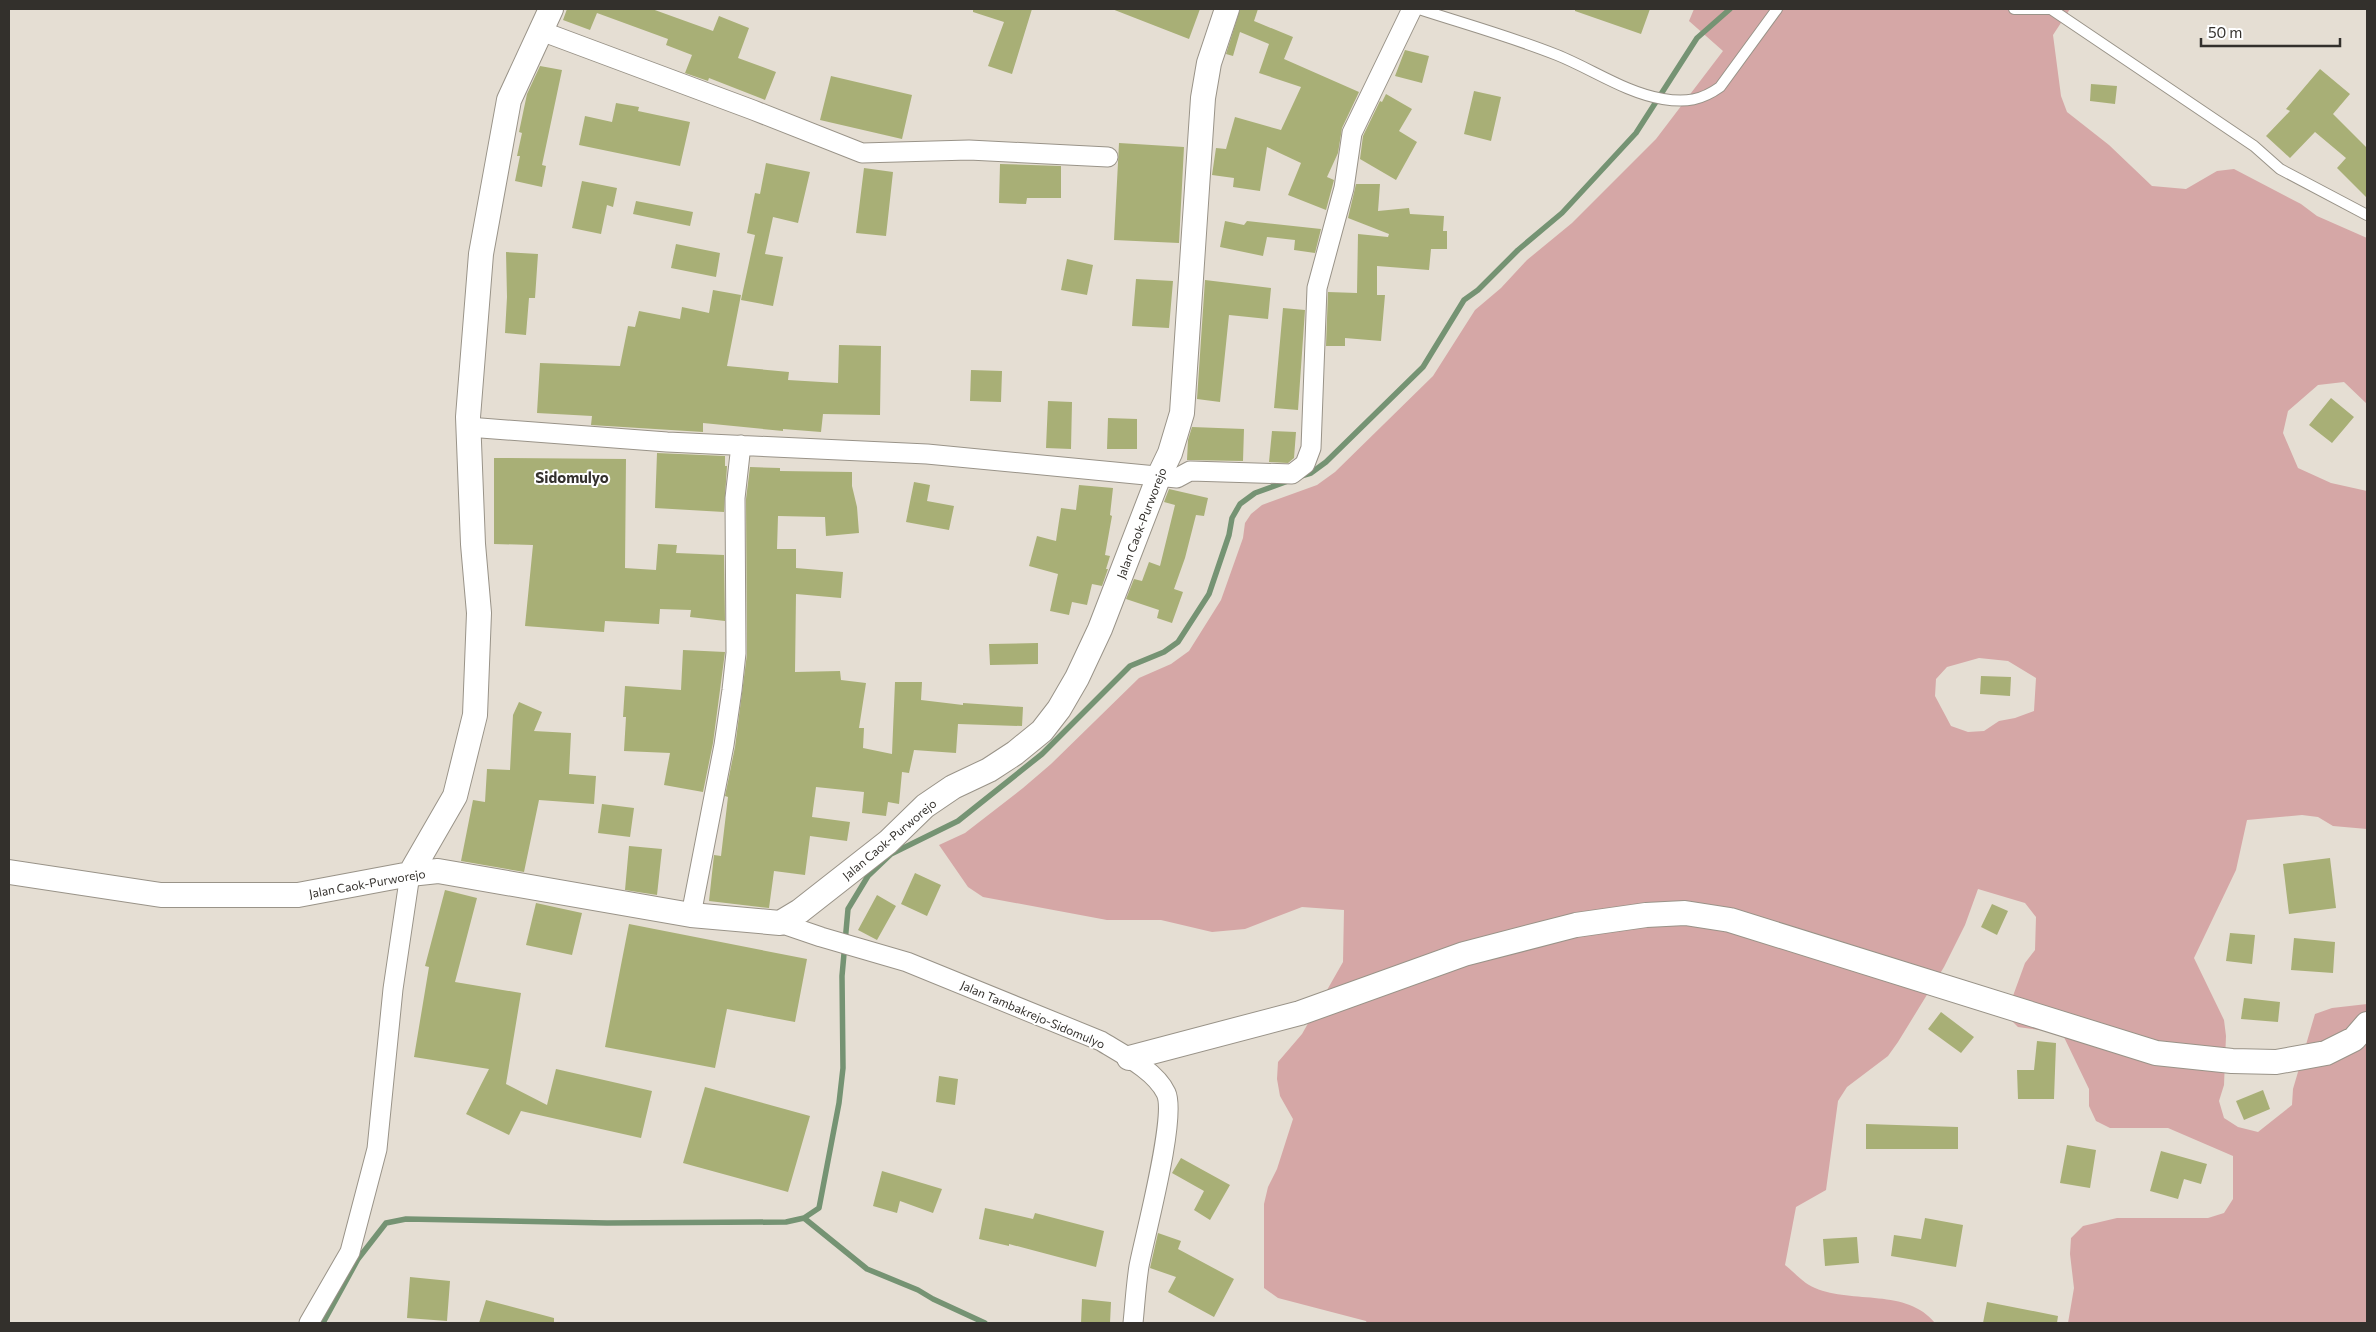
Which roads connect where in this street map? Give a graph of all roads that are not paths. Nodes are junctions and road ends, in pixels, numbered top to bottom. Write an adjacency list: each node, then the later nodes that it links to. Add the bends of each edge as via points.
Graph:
1 (550, 9): 8 (street)
2 (1226, 9): 13 (street, Jalan Caok-Purworejo, via 1209,63 1203,98 1182,413)
3 (1412, 9): 13 (street, via 1352,132 1344,188 1317,288 1309,456 1298,471 1285,475 1190,471 1177,478)
4 (1419, 9): 5 (lane, via 1558,55 1646,95 1695,101 1720,87)
5 (1777, 9)
6 (2014, 9): 7 (lane)
7 (2052, 9): 10 (lane, via 2254,146 2280,169)
8 (541, 31): 9 (street, via 862,154 968,150); 11 (street, via 509,100 481,254)
9 (1108, 157)
10 (2367, 215)
11 (468, 427): 12 (street); 15 (street, via 478,613 474,715 455,796)
12 (741, 446): 13 (street, via 926,454); 16 (street, via 736,498 736,653 724,745)
13 (1159, 476): 17 (street, Jalan Caok-Purworejo, via 1100,629 1064,701 1042,731 1008,757 925,806 850,873 800,912)
14 (9, 872): 15 (street, Jalan Caok-Purworejo, via 161,895 298,895)
15 (410, 874): 16 (street, Jalan Caok-Purworejo, via 438,871); 20 (street, via 393,989 377,1149 350,1252)
16 (691, 915): 17 (street, Jalan Caok-Purworejo)
17 (780, 922): 19 (street, Jalan Tambakrejo-Sidomulyo, via 907,962 1101,1041)
18 (2367, 1024): 19 (street, via 2354,1039 2326,1053 2276,1062 2232,1062 2156,1053 1730,920 1685,913 1576,925 1464,954 1300,1013)
19 (1129, 1058): 21 (street, Jalan Tambakrejo-Sidomulyo, via 1161,1086 1167,1095 1168,1106 1159,1174 1139,1267)
20 (309, 1323)
21 (1134, 1323)

